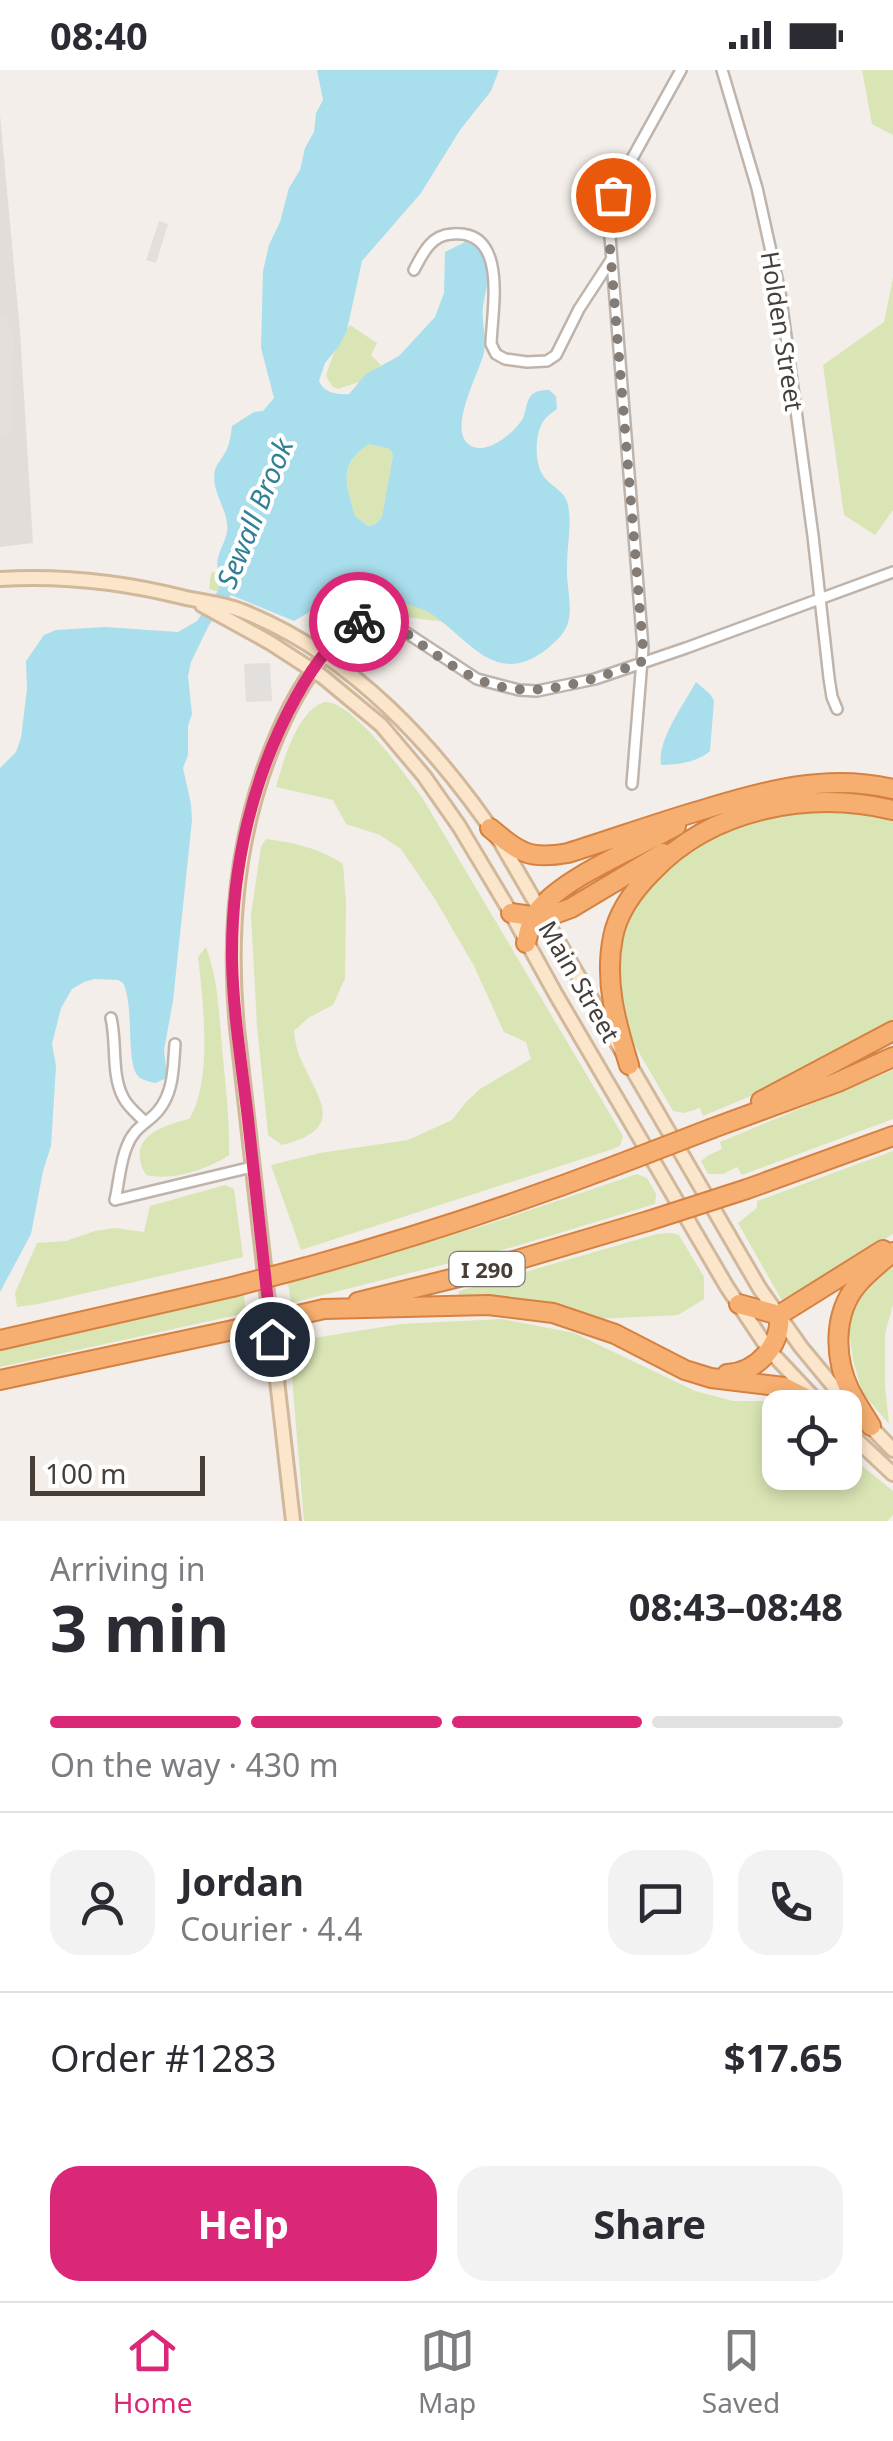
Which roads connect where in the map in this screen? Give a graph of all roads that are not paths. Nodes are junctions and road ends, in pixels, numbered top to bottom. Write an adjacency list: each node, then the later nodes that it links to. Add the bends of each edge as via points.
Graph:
1 (681, 70): 3 (street, via 613,195)
2 (722, 70): 7 (street, Holden Street, via 758,188 780,292)
3 (611, 260): 4 (street, via 556,355 536,363 496,354 494,270 478,239 434,239); 10 (street)
4 (414, 270)
5 (893, 572): 7 (street)
6 (0, 579): 8 (main road, Main Street, via 100,580)
7 (819, 598): 10 (street); 12 (street, Holden Street)
8 (191, 599): 9 (main road, Main Street, via 238,609); 11 (main road, Main Street)
9 (325, 654): 10 (street, via 356,624 377,619 476,679 519,690 595,679); 11 (main road); 17 (main road, Main Street, via 430,750)
10 (641, 663): 13 (street)
11 (312, 669): 19 (main road, Main Street, via 380,725 424,776); 30 (main road, via 263,769 238,872 233,977)
12 (837, 709)
13 (632, 784)
14 (893, 789): 15 (highway, via 808,784)
15 (721, 804): 17 (highway, via 553,856 521,852); 20 (highway, via 586,873)
16 (893, 810): 18 (highway, via 837,801 781,806)
17 (490, 828): 20 (main road, Main Street)
18 (697, 836): 20 (highway, via 571,908); 26 (highway, via 641,884 613,936 611,995)
19 (512, 913): 20 (highway); 21 (main road, Main Street)
20 (538, 915): 21 (highway); 26 (main road, Main Street)
21 (526, 943): 33 (main road, Main Street)
22 (111, 1018): 27 (street, via 120,1091)
23 (893, 1031): 28 (highway)
24 (175, 1044): 27 (street, via 166,1098)
25 (893, 1057): 28 (highway, I 290)
26 (628, 1065): 35 (main road, Main Street)
27 (144, 1122): 30 (street, via 126,1146 115,1200)
28 (719, 1125): 36 (highway, I 290, bridge, via 503,1207 307,1267)
29 (893, 1136): 34 (highway, I 290, bridge, via 648,1221)
30 (252, 1168): 46 (main road)
31 (893, 1244): 35 (highway)
32 (893, 1252): 42 (highway, via 856,1286 840,1324 844,1377)
33 (739, 1304): 35 (highway); 37 (main road, Main Street)
34 (324, 1309): 38 (highway, via 488,1305 542,1311 614,1334); 39 (highway, I 290, bridge)
35 (778, 1316): 37 (highway, via 780,1329); 42 (main road, Main Street)
36 (0, 1340)
37 (769, 1350): 38 (highway, via 737,1373); 41 (main road, Main Street)
38 (696, 1374): 40 (highway)
39 (0, 1380)
40 (790, 1390)
41 (807, 1390)
42 (871, 1426): 44 (main road, Main Street)
43 (862, 1444): 45 (main road)
44 (893, 1450)
45 (893, 1474)
46 (293, 1521)

